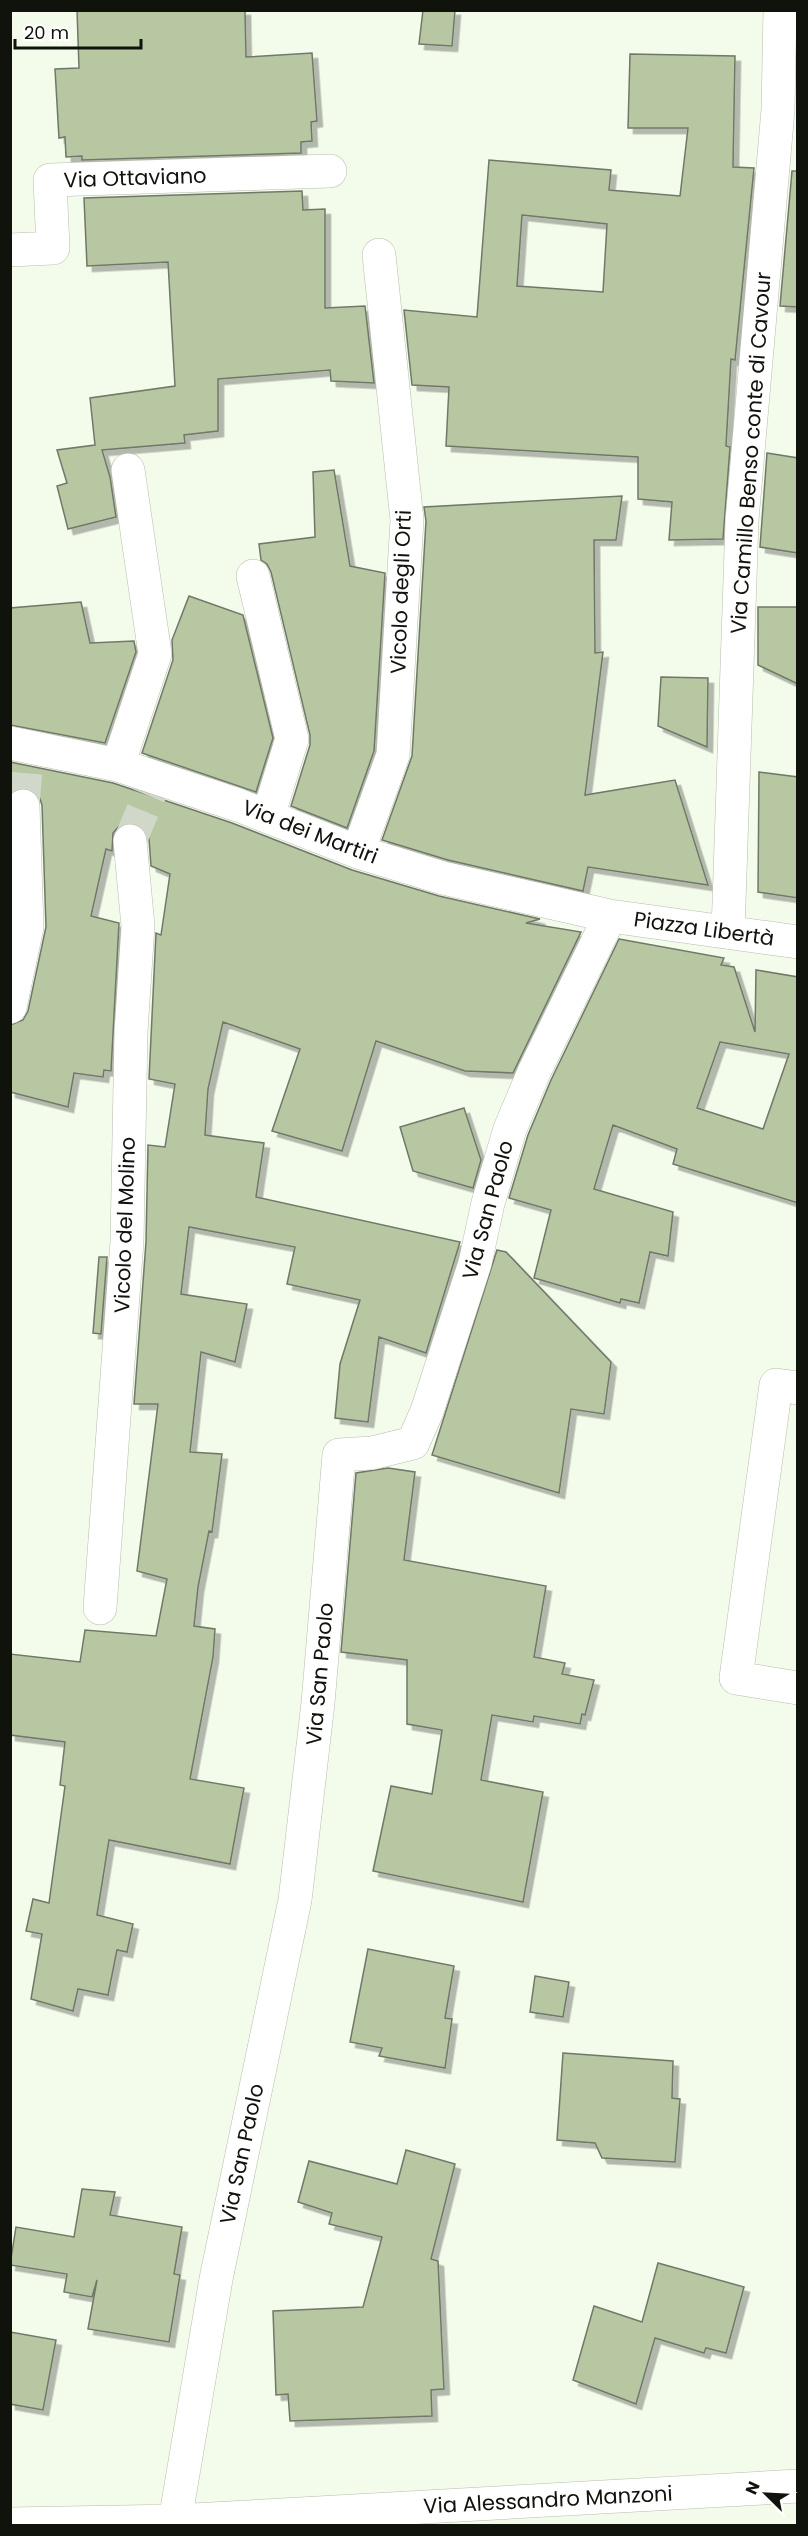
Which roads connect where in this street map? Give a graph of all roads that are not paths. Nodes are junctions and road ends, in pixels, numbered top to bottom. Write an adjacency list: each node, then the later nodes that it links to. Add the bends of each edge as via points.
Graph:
1 (780, 10): 14 (street, Via Camillo Benso conte di Cavour, via 778,110 742,520)
2 (330, 171): 3 (street, Via Ottaviano, via 51,180 53,248)
3 (10, 250)
4 (379, 255): 12 (street, Vicolo degli Orti, via 406,519 393,755)
5 (128, 470): 8 (street, via 154,654)
6 (253, 576): 10 (street, via 292,739)
7 (22, 748): 8 (street, Via dei Martiri)
8 (118, 765): 10 (street, Via dei Martiri, via 154,785)
9 (23, 806): 16 (street, via 27,927)
10 (268, 816): 12 (street, Via dei Martiri)
11 (130, 841): 18 (street, Vicolo del Molino, via 138,926 131,1032 127,1241)
12 (358, 852): 13 (street, Via dei Martiri, via 443,878)
13 (610, 916): 14 (street, Piazza Libertà); 21 (street, Via San Paolo, via 510,1129 475,1263 413,1443 372,1453 339,1455 318,1703 295,1900 216,2279)
14 (728, 932): 15 (street, Piazza Libertà)
15 (798, 942)
16 (10, 1007)
17 (798, 1388): 19 (street, via 776,1385 736,1678)
18 (100, 1608)
19 (798, 1688)
20 (798, 2486): 21 (street, Via Alessandro Manzoni)
21 (175, 2521): 22 (street, Via Alessandro Manzoni)
22 (10, 2524)

